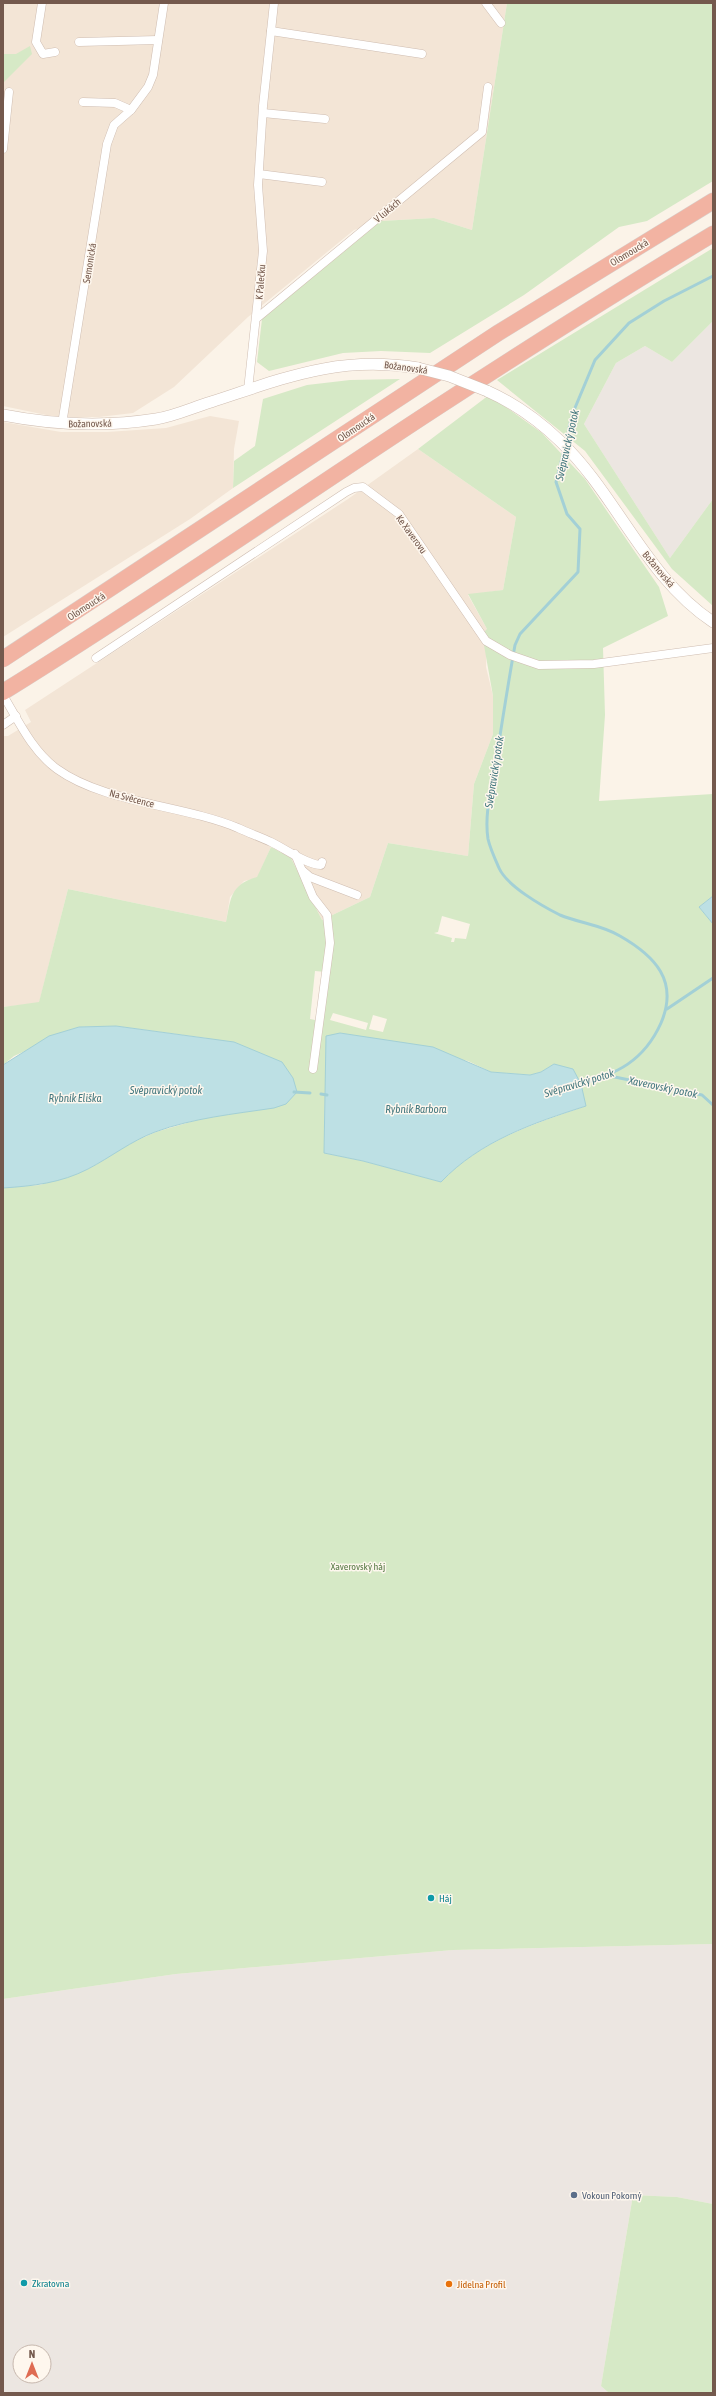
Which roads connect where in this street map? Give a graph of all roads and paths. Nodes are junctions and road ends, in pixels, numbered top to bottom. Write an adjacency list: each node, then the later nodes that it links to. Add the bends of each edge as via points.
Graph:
1 (42, 3): 9 (street, via 36,42 43,54)
2 (164, 3): 7 (street, Semonická)
3 (274, 3): 6 (street, K Palečku)
4 (486, 3): 5 (street)
5 (501, 23)
6 (271, 31): 10 (street); 15 (street, K Palečku)
7 (158, 40): 8 (street); 14 (street, Semonická, via 153,75 148,87)
8 (79, 42)
9 (55, 52)
10 (422, 54)
11 (488, 87): 22 (street, V lukách, via 482,132)
12 (9, 92): 17 (street)
13 (83, 102): 14 (street, via 115,103)
14 (131, 110): 25 (street, Semonická, via 114,125 107,144)
15 (263, 113): 16 (street); 18 (street, K Palečku)
16 (325, 119)
17 (3, 149)
18 (259, 174): 19 (street); 22 (street, K Palečku, via 263,251)
19 (322, 182)
20 (713, 201): 29 (highway, Olomoucká, via 498,333)
21 (713, 234): 30 (highway, via 601,302 452,398 256,529)
22 (257, 318): 23 (street, K Palečku)
23 (248, 390): 25 (street, Božanovská, via 158,419 102,425); 26 (street, Božanovská, bridge, via 301,373 354,364 379,364 418,368 449,376 487,391 518,408 568,449 670,583)
24 (3, 415): 25 (street, Božanovská)
25 (62, 424)
26 (713, 622)
27 (713, 648): 28 (street, Ke Xaverovu, via 594,664 539,665 513,657 486,641 399,514 363,487 346,492)
28 (96, 658)
29 (3, 659)
30 (3, 692)
31 (3, 695): 32 (street, Na Svěcence)
32 (16, 716): 33 (street); 34 (street, Na Svěcence, via 44,757 79,782 233,826)
33 (3, 725)
34 (294, 854): 35 (street, Na Svěcence, via 317,865); 36 (street)
35 (322, 862)
36 (301, 869): 37 (street, via 310,877); 38 (street, via 313,897 327,916 330,943)
37 (357, 894)
38 (313, 1069)

